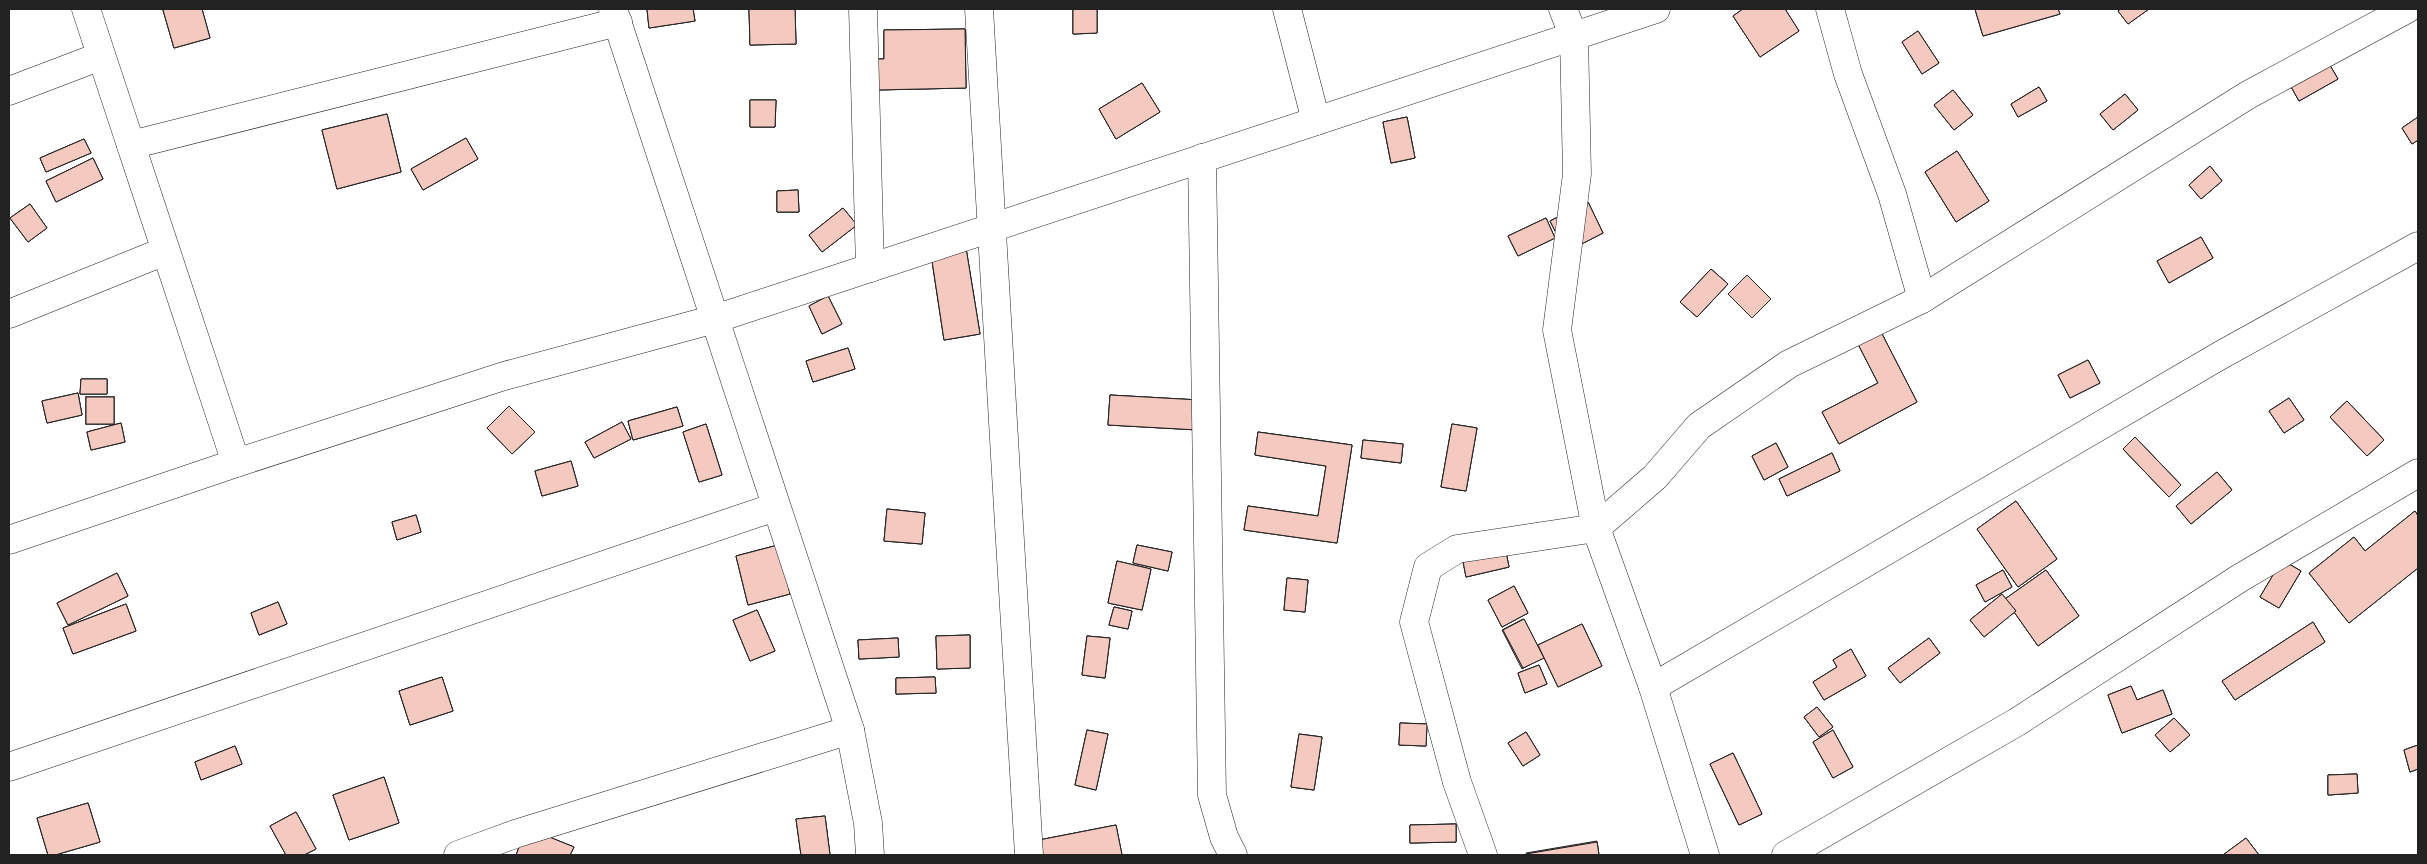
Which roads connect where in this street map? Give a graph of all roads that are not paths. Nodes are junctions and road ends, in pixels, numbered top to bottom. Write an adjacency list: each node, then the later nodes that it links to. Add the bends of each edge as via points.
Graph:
1 (86, 9): 11 (street)
2 (862, 9): 19 (street)
3 (979, 9): 16 (street)
4 (1288, 9): 13 (street)
5 (1563, 9): 10 (street)
6 (1656, 9): 10 (street)
7 (1830, 9): 20 (street, via 1848,74 1892,194)
8 (2407, 9): 20 (street, via 2248,95)
9 (616, 15): 14 (street); 22 (street)
10 (1574, 37): 13 (street); 26 (street, via 1577,174 1557,330)
11 (102, 56): 12 (street); 14 (street)
12 (9, 91)
13 (1316, 121): 15 (street)
14 (131, 145): 18 (street)
15 (1202, 158): 16 (street); 35 (street, via 1212,794 1224,837)
16 (990, 229): 19 (street); 34 (street)
17 (2418, 246): 28 (street, via 2221,355)
18 (165, 251): 21 (street); 23 (street)
19 (870, 268): 22 (street)
20 (1922, 299): 26 (street, via 1789,364 1699,426 1655,477)
21 (9, 314)
22 (715, 319): 23 (street, via 504,376); 25 (street)
23 (236, 463): 27 (street)
24 (2418, 473): 38 (street, via 2240,578 2016,722)
25 (776, 507): 29 (street); 30 (street)
26 (1596, 528): 28 (street); 36 (street, via 1456,549 1428,567 1414,622 1457,782)
27 (9, 540)
28 (1652, 687): 37 (street)
29 (850, 730): 31 (street); 33 (street, via 868,823)
30 (9, 767)
31 (512, 845): 32 (street)
32 (458, 855)
33 (870, 855)
34 (1029, 855)
35 (1233, 855)
36 (1483, 855)
37 (1705, 855)
38 (1786, 855)

